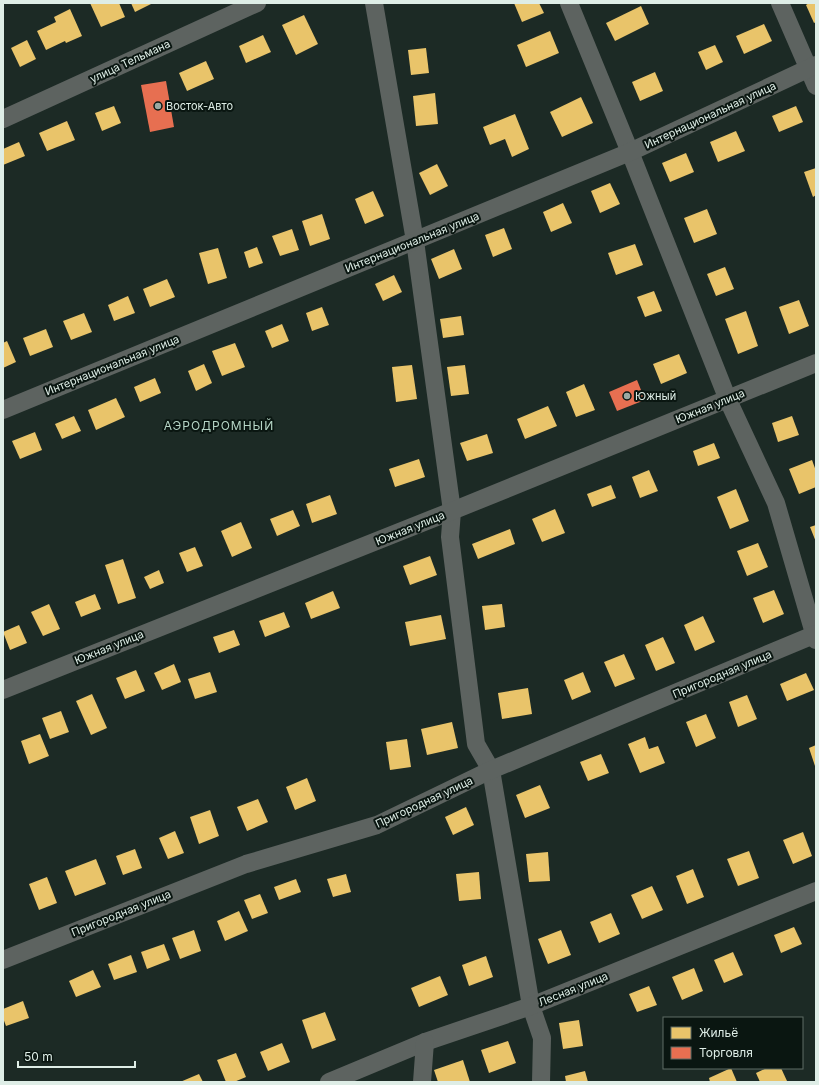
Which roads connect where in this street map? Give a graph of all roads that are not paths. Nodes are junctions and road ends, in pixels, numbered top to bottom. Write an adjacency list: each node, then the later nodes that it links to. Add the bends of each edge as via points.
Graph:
1 (257, 3): 6 (street, улица Тельмана)
2 (374, 3): 8 (street)
3 (569, 3): 7 (street)
4 (780, 3): 5 (street)
5 (814, 74): 7 (street, Интернациональная улица)
6 (3, 119)
7 (630, 152): 8 (street, Интернациональная улица); 10 (street)
8 (415, 241): 11 (street, Интернациональная улица); 12 (street)
9 (816, 363): 10 (street, Южная улица)
10 (728, 400): 12 (street, Южная улица); 13 (street, via 776,503)
11 (3, 410)
12 (452, 511): 14 (street, Южная улица); 15 (street, via 450,538 476,744)
13 (815, 636): 15 (street, Пригородная улица)
14 (3, 690)
15 (491, 770): 17 (street, Пригородная улица, via 377,825 246,864); 18 (street)
16 (816, 891): 18 (street, Лесная улица)
17 (3, 960)
18 (531, 1006): 19 (street, Лесная улица); 22 (street, via 542,1038)
19 (425, 1042): 20 (street, Лесная улица); 21 (street)
20 (329, 1082)
21 (422, 1082)
22 (541, 1082)

